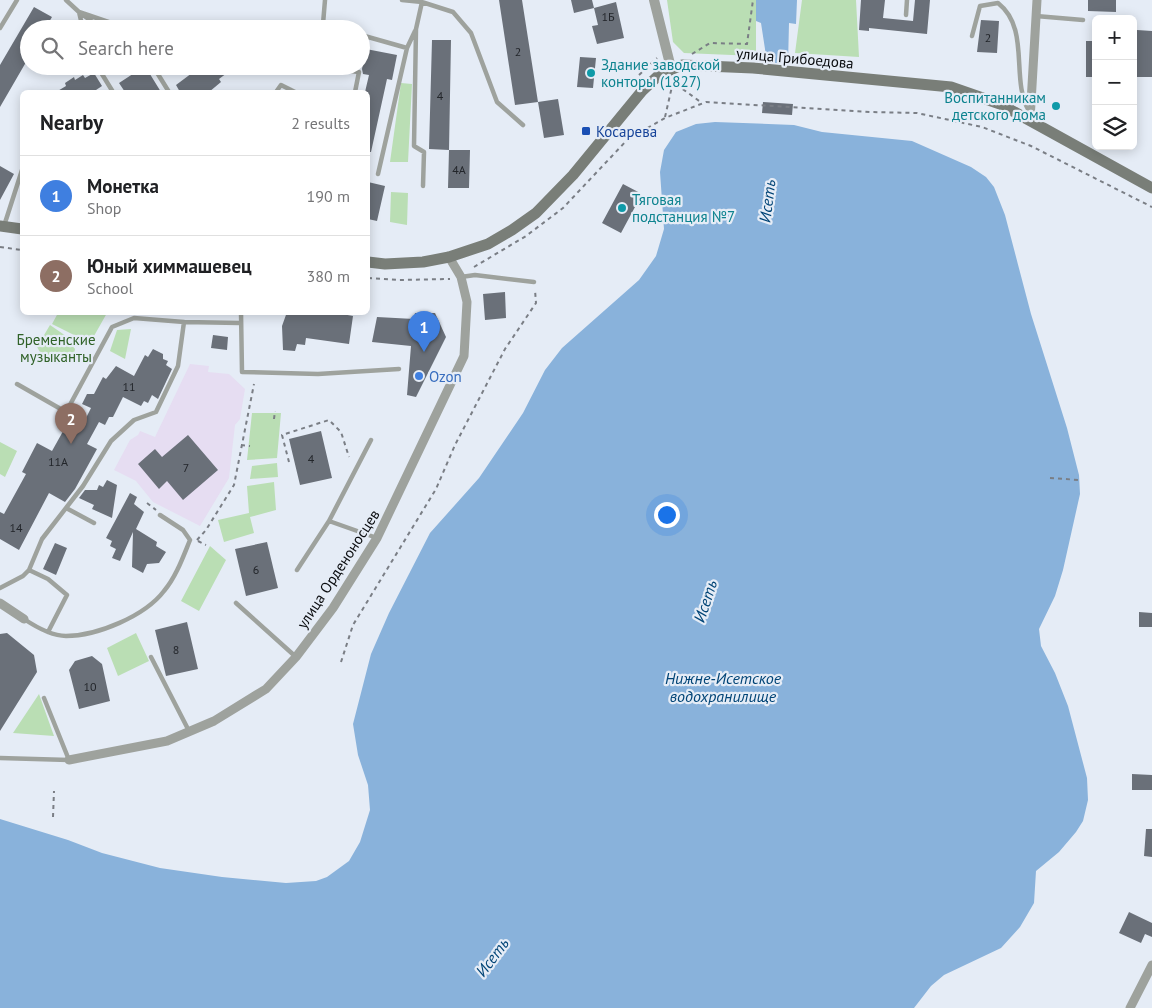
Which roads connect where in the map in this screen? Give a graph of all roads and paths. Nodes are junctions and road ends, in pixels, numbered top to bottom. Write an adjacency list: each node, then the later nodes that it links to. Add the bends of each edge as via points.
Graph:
1 (17, 0): 18 (lane)
2 (66, 0): 10 (lane)
3 (325, 0): 16 (lane)
4 (402, 0): 9 (lane)
5 (654, 0): 25 (street)
6 (753, 0): 23 (path, via 747,44 710,43)
7 (907, 0): 11 (lane)
8 (1037, 0): 12 (street)
9 (422, 2): 19 (lane); 39 (lane, via 453,12 471,33 497,102)
10 (79, 12): 13 (lane); 14 (lane); 15 (lane)
11 (906, 15)
12 (1036, 16): 17 (lane); 37 (street)
13 (81, 20)
14 (90, 20)
15 (103, 20)
16 (323, 20)
17 (1084, 20)
18 (0, 28)
19 (416, 29): 22 (lane); 42 (lane, via 414,146 424,152)
20 (972, 36): 37 (lane, via 980,6 998,3 1012,17 1023,101)
21 (370, 37): 22 (lane)
22 (407, 48): 40 (lane)
23 (690, 55)
24 (657, 58): 29 (path)
25 (671, 68): 37 (main road, улица Грибоедова, via 682,65 753,68 951,88); 49 (main road, via 642,91 573,175 536,213 488,244)
26 (103, 75): 30 (lane)
27 (158, 75): 31 (lane)
28 (358, 75): 34 (lane)
29 (639, 75)
30 (112, 90)
31 (168, 90)
32 (277, 90): 33 (lane, via 281,84)
33 (292, 90)
34 (355, 90)
35 (702, 102): 38 (path, via 673,82)
36 (750, 105): 44 (path, via 917,112 982,127 1031,146)
37 (1030, 117): 43 (main road, улица Грибоедова)
38 (665, 118)
39 (523, 125)
40 (378, 174)
41 (20, 176): 45 (lane)
42 (423, 186)
43 (1152, 188)
44 (1152, 207)
45 (2, 226): 46 (main road)
46 (20, 229)
47 (0, 247): 48 (path)
48 (20, 250)
49 (449, 257): 50 (main road, via 423,262); 51 (street, улица Орденоносцев)
50 (370, 262)
51 (461, 277): 52 (lane, via 475,275); 74 (street, улица Орденоносцев, via 466,302 464,356)
52 (534, 282): 87 (path, via 536,304 500,358 436,489 353,625)
53 (241, 315): 55 (lane)
54 (184, 322): 55 (lane); 57 (lane, via 134,318 112,327 66,413); 70 (lane, via 178,366 156,412 134,420 111,441)
55 (240, 323): 56 (lane, via 242,372 318,374)
56 (399, 370)
57 (17, 384)
58 (254, 384): 62 (path)
59 (275, 411): 60 (path)
60 (274, 419)
61 (371, 440): 72 (lane)
62 (241, 445): 63 (path); 76 (path, via 234,485)
63 (250, 446)
64 (349, 456): 65 (path, via 341,432 329,420 282,435)
65 (288, 462)
66 (1050, 478): 67 (path)
67 (1079, 480)
68 (147, 502): 69 (path)
69 (154, 507)
70 (68, 508): 73 (lane); 78 (lane, via 42,539)
71 (160, 515): 75 (lane, via 183,530)
72 (329, 521): 74 (lane); 79 (lane)
73 (94, 522)
74 (377, 538): 86 (street, улица Орденоносцев, via 333,608)
75 (190, 540): 76 (path); 84 (lane, via 164,591 144,611 89,632 65,636)
76 (198, 540): 77 (path)
77 (206, 545)
78 (29, 570): 80 (lane); 84 (lane, via 48,579 67,595)
79 (297, 570)
80 (0, 588)
81 (0, 603): 83 (street)
82 (236, 603): 86 (lane)
83 (24, 619): 84 (lane)
84 (48, 632)
85 (151, 657): 89 (lane)
86 (296, 657): 89 (street, улица Орденоносцев, via 266,689 214,721)
87 (341, 662)
88 (44, 698): 91 (lane)
89 (189, 731): 91 (street, улица Орденоносцев, via 167,741)
90 (0, 758): 91 (lane)
91 (69, 760)
92 (54, 791): 93 (path)
93 (53, 817)
94 (1152, 965): 95 (street)
95 (1130, 1008)

